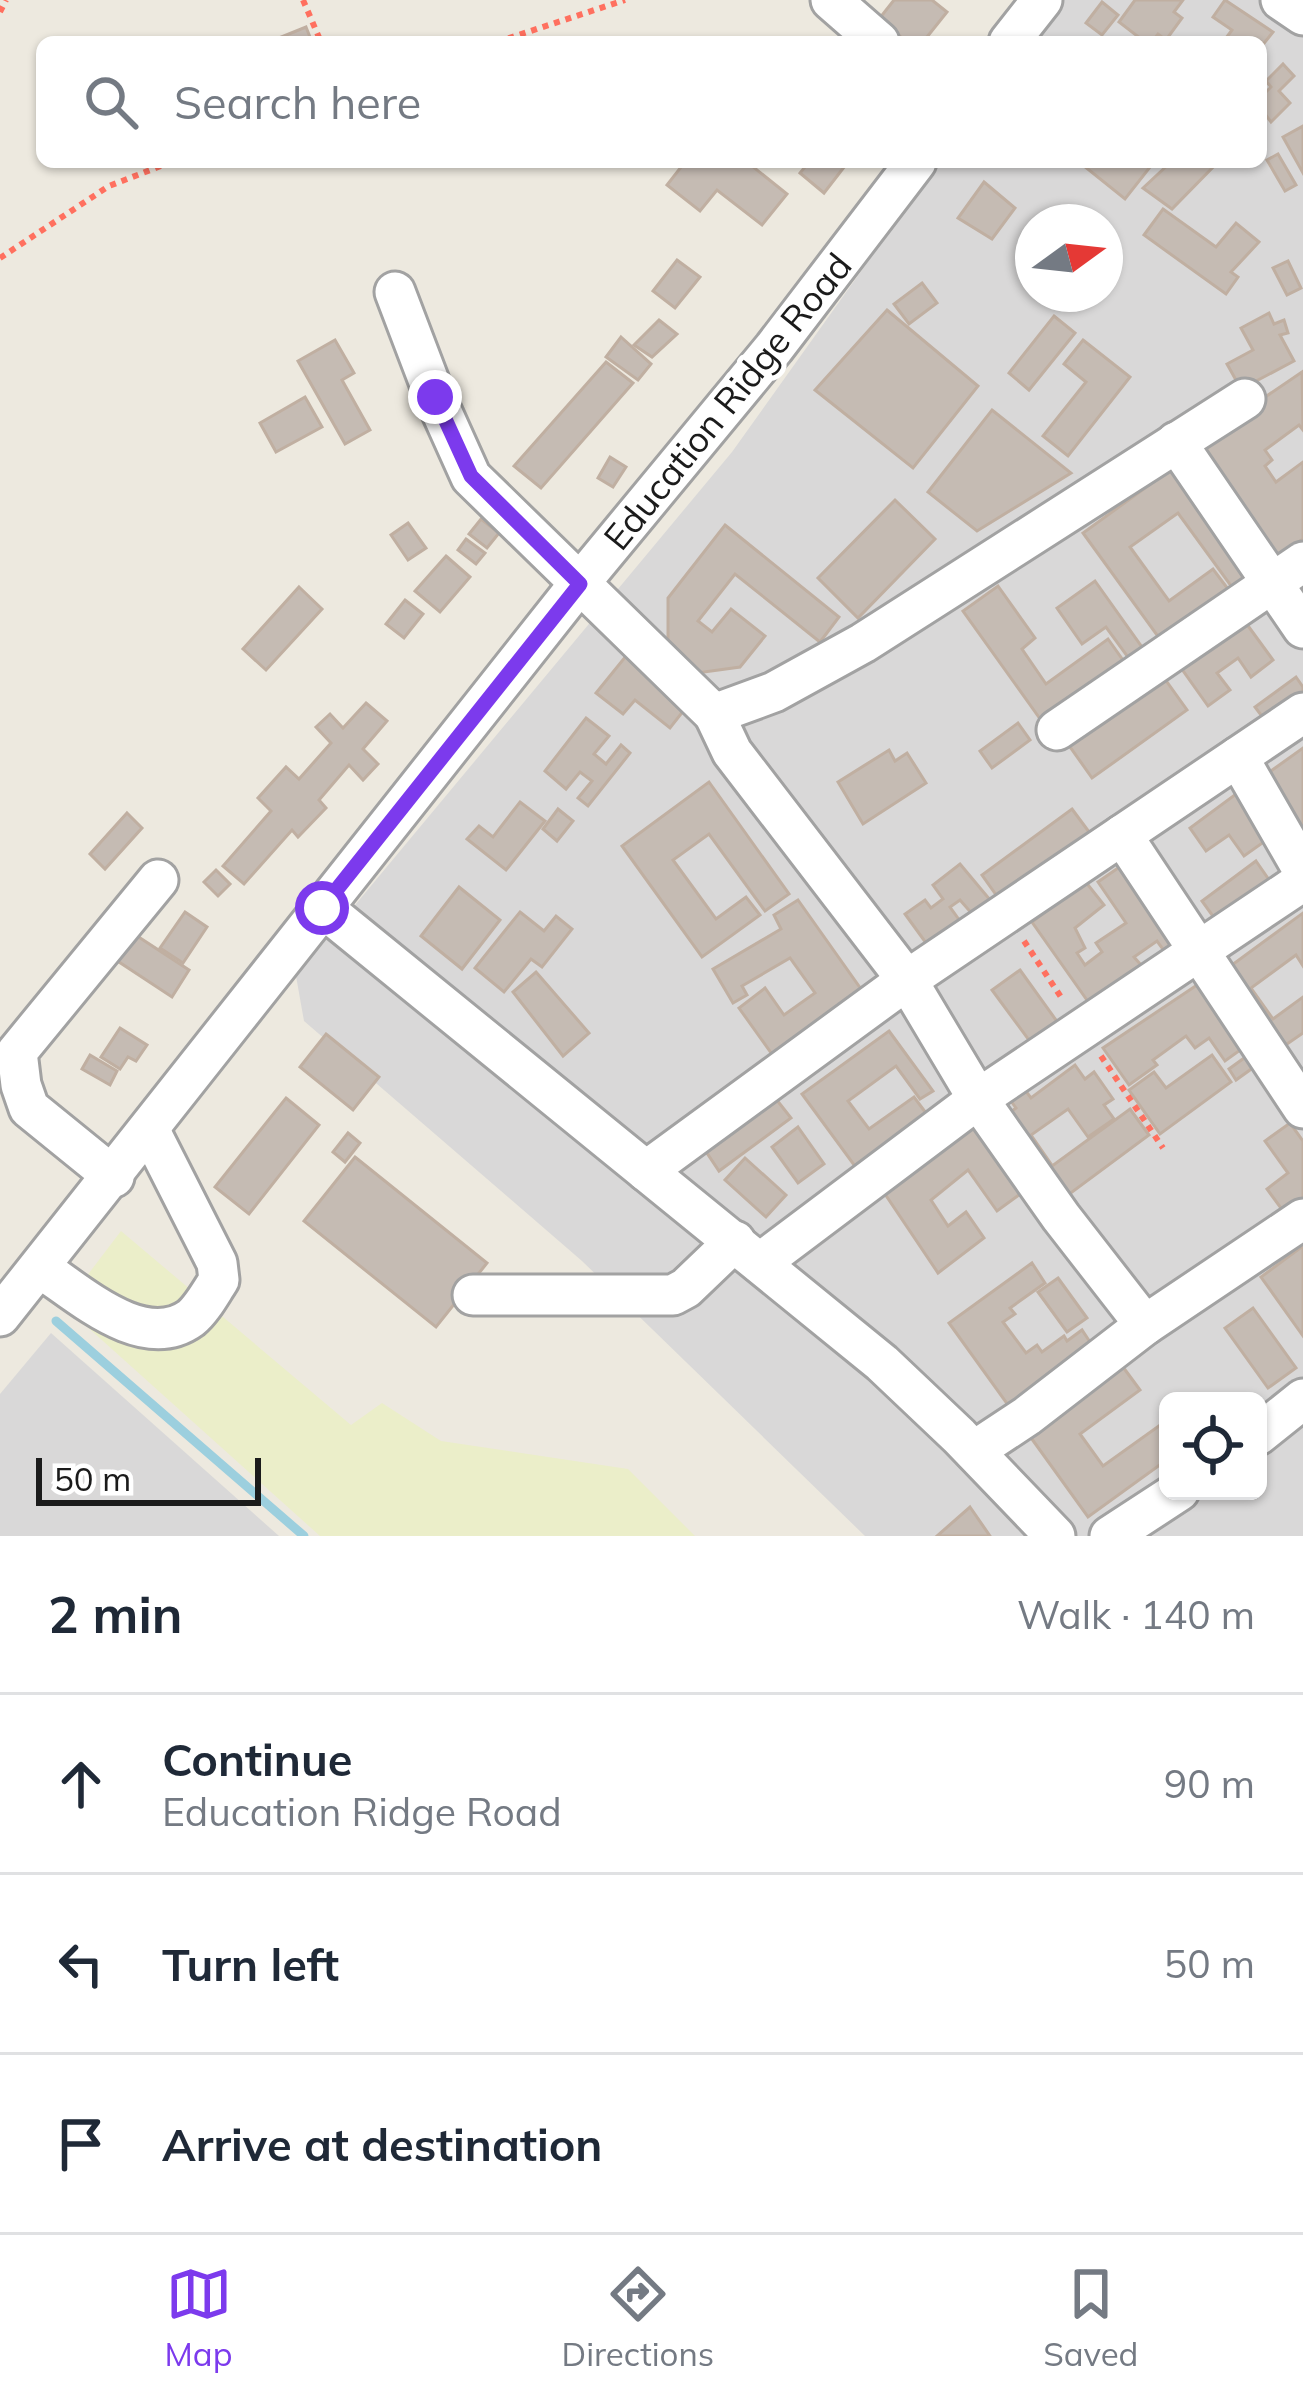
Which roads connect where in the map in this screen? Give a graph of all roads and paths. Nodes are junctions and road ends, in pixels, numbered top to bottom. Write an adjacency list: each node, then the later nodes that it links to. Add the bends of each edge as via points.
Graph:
1 (5, 0): 7 (path)
2 (303, 0): 9 (path)
3 (625, 0): 10 (path)
4 (831, 0): 11 (street)
5 (1042, 0): 12 (street)
6 (1281, 0): 8 (street)
7 (0, 12)
8 (1303, 15)
9 (318, 36)
10 (515, 36)
11 (872, 36)
12 (1014, 36)
13 (155, 168): 15 (path, via 109,186)
14 (911, 168): 20 (street, Education Ridge Road)
15 (0, 258)
16 (395, 292): 20 (street, via 471,476)
17 (1245, 399): 18 (street)
18 (1176, 442): 19 (street); 23 (street, via 863,644)
19 (1287, 572): 21 (street); 24 (street)
20 (580, 584): 23 (street); 30 (street, Education Ridge Road)
21 (1303, 628)
22 (1303, 712): 25 (street)
23 (714, 714): 32 (street, via 731,752)
24 (1057, 730)
25 (1238, 757): 26 (street); 27 (street)
26 (1122, 835): 31 (street); 32 (street)
27 (1303, 870)
28 (158, 880): 37 (street, via 16,1052 29,1108)
29 (1303, 881): 31 (street)
30 (322, 908): 35 (street, Education Ridge Road); 36 (street)
31 (1201, 951): 33 (street); 34 (street)
32 (908, 980): 33 (street); 36 (street)
33 (978, 1099): 39 (street); 43 (street)
34 (1303, 1108)
35 (150, 1131): 37 (street, Education Ridge Road); 40 (street, via 217,1262 219,1280 194,1317 145,1328)
36 (646, 1171): 39 (street)
37 (114, 1177): 40 (street, Education Ridge Road)
38 (1303, 1219): 43 (street)
39 (747, 1252): 41 (street, via 673,1294); 46 (street)
40 (40, 1268): 42 (street, Education Ridge Road)
41 (473, 1295)
42 (0, 1316)
43 (1145, 1325): 46 (street)
44 (1303, 1399): 45 (street)
45 (1267, 1428)
46 (974, 1451): 48 (street)
47 (1165, 1500): 49 (street)
48 (1054, 1536)
49 (1110, 1536)

